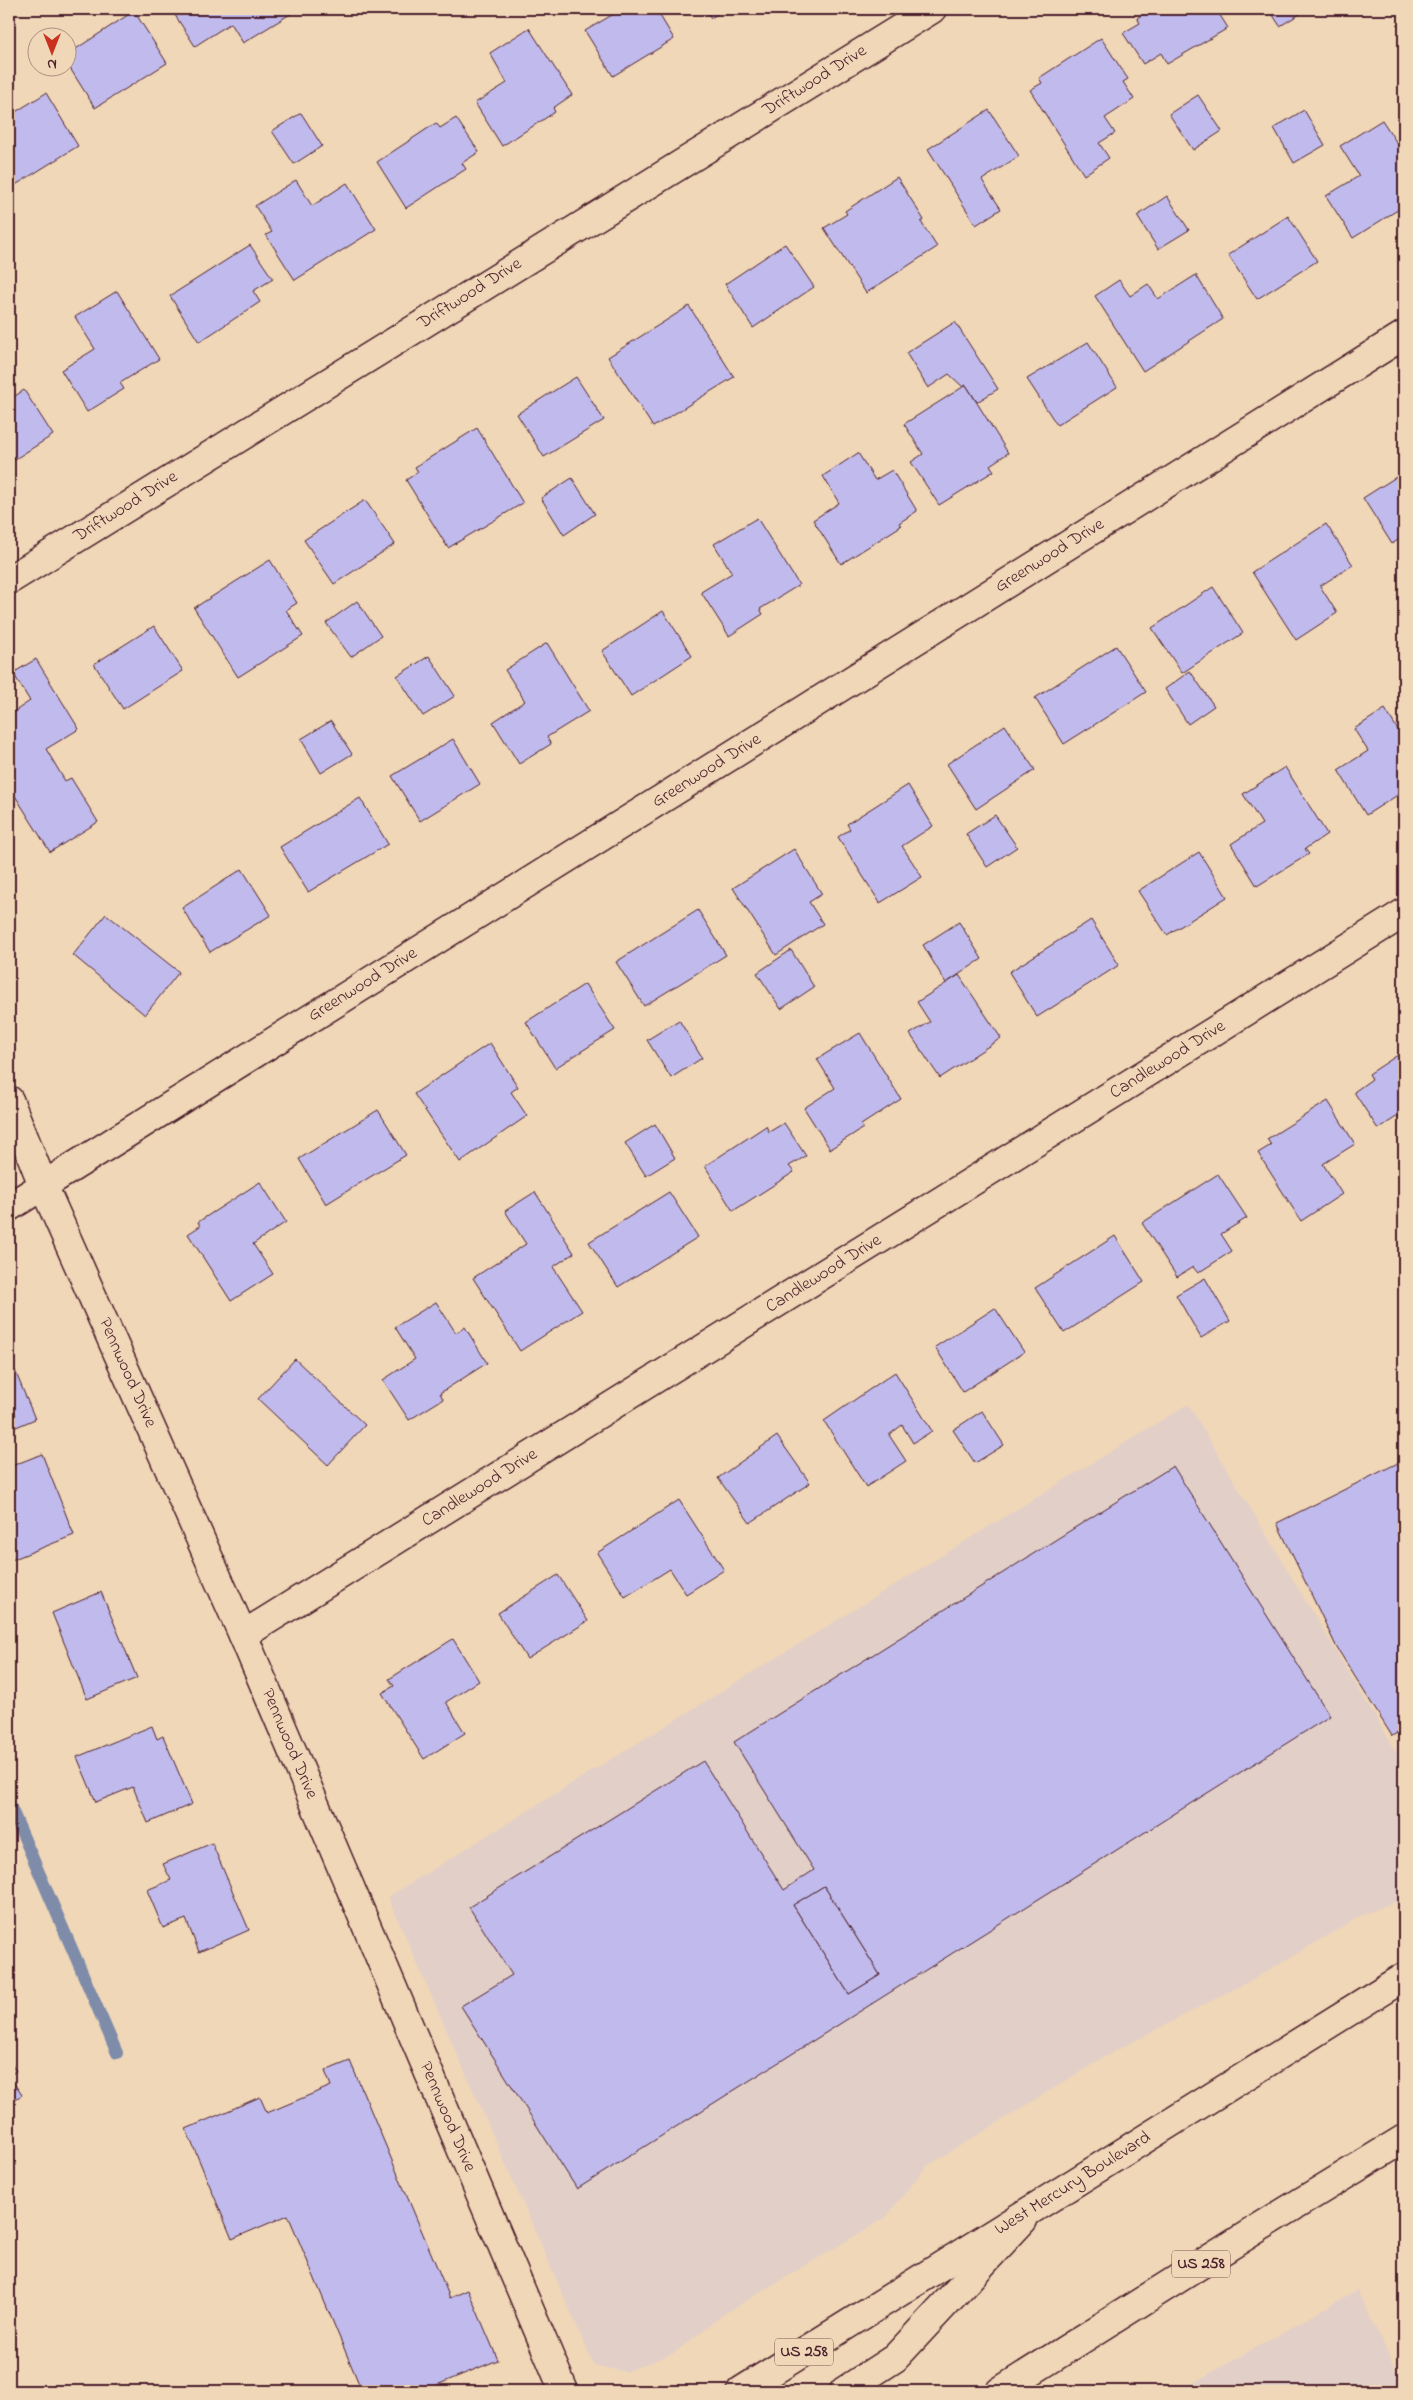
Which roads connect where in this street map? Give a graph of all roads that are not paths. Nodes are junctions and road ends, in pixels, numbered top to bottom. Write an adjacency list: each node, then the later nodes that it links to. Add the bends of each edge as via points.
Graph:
1 (932, 9): 3 (main road, Driftwood Drive)
2 (1404, 335): 6 (main road, Greenwood Drive)
3 (9, 580)
4 (1404, 913): 8 (main road, Candlewood Drive)
5 (9, 1100): 6 (main road, Pennwood Drive)
6 (43, 1185): 7 (main road, Greenwood Drive); 8 (main road, Pennwood Drive)
7 (9, 1206)
8 (243, 1635): 12 (main road, Pennwood Drive)
9 (1404, 1977): 11 (main road, West Mercury Boulevard / US 258)
10 (1404, 2139): 15 (main road, US 258)
11 (1033, 2209): 13 (main road, West Mercury Boulevard / US 258); 14 (main road, via 895,2358)
12 (564, 2391)
13 (742, 2391)
14 (844, 2391)
15 (1000, 2391)

